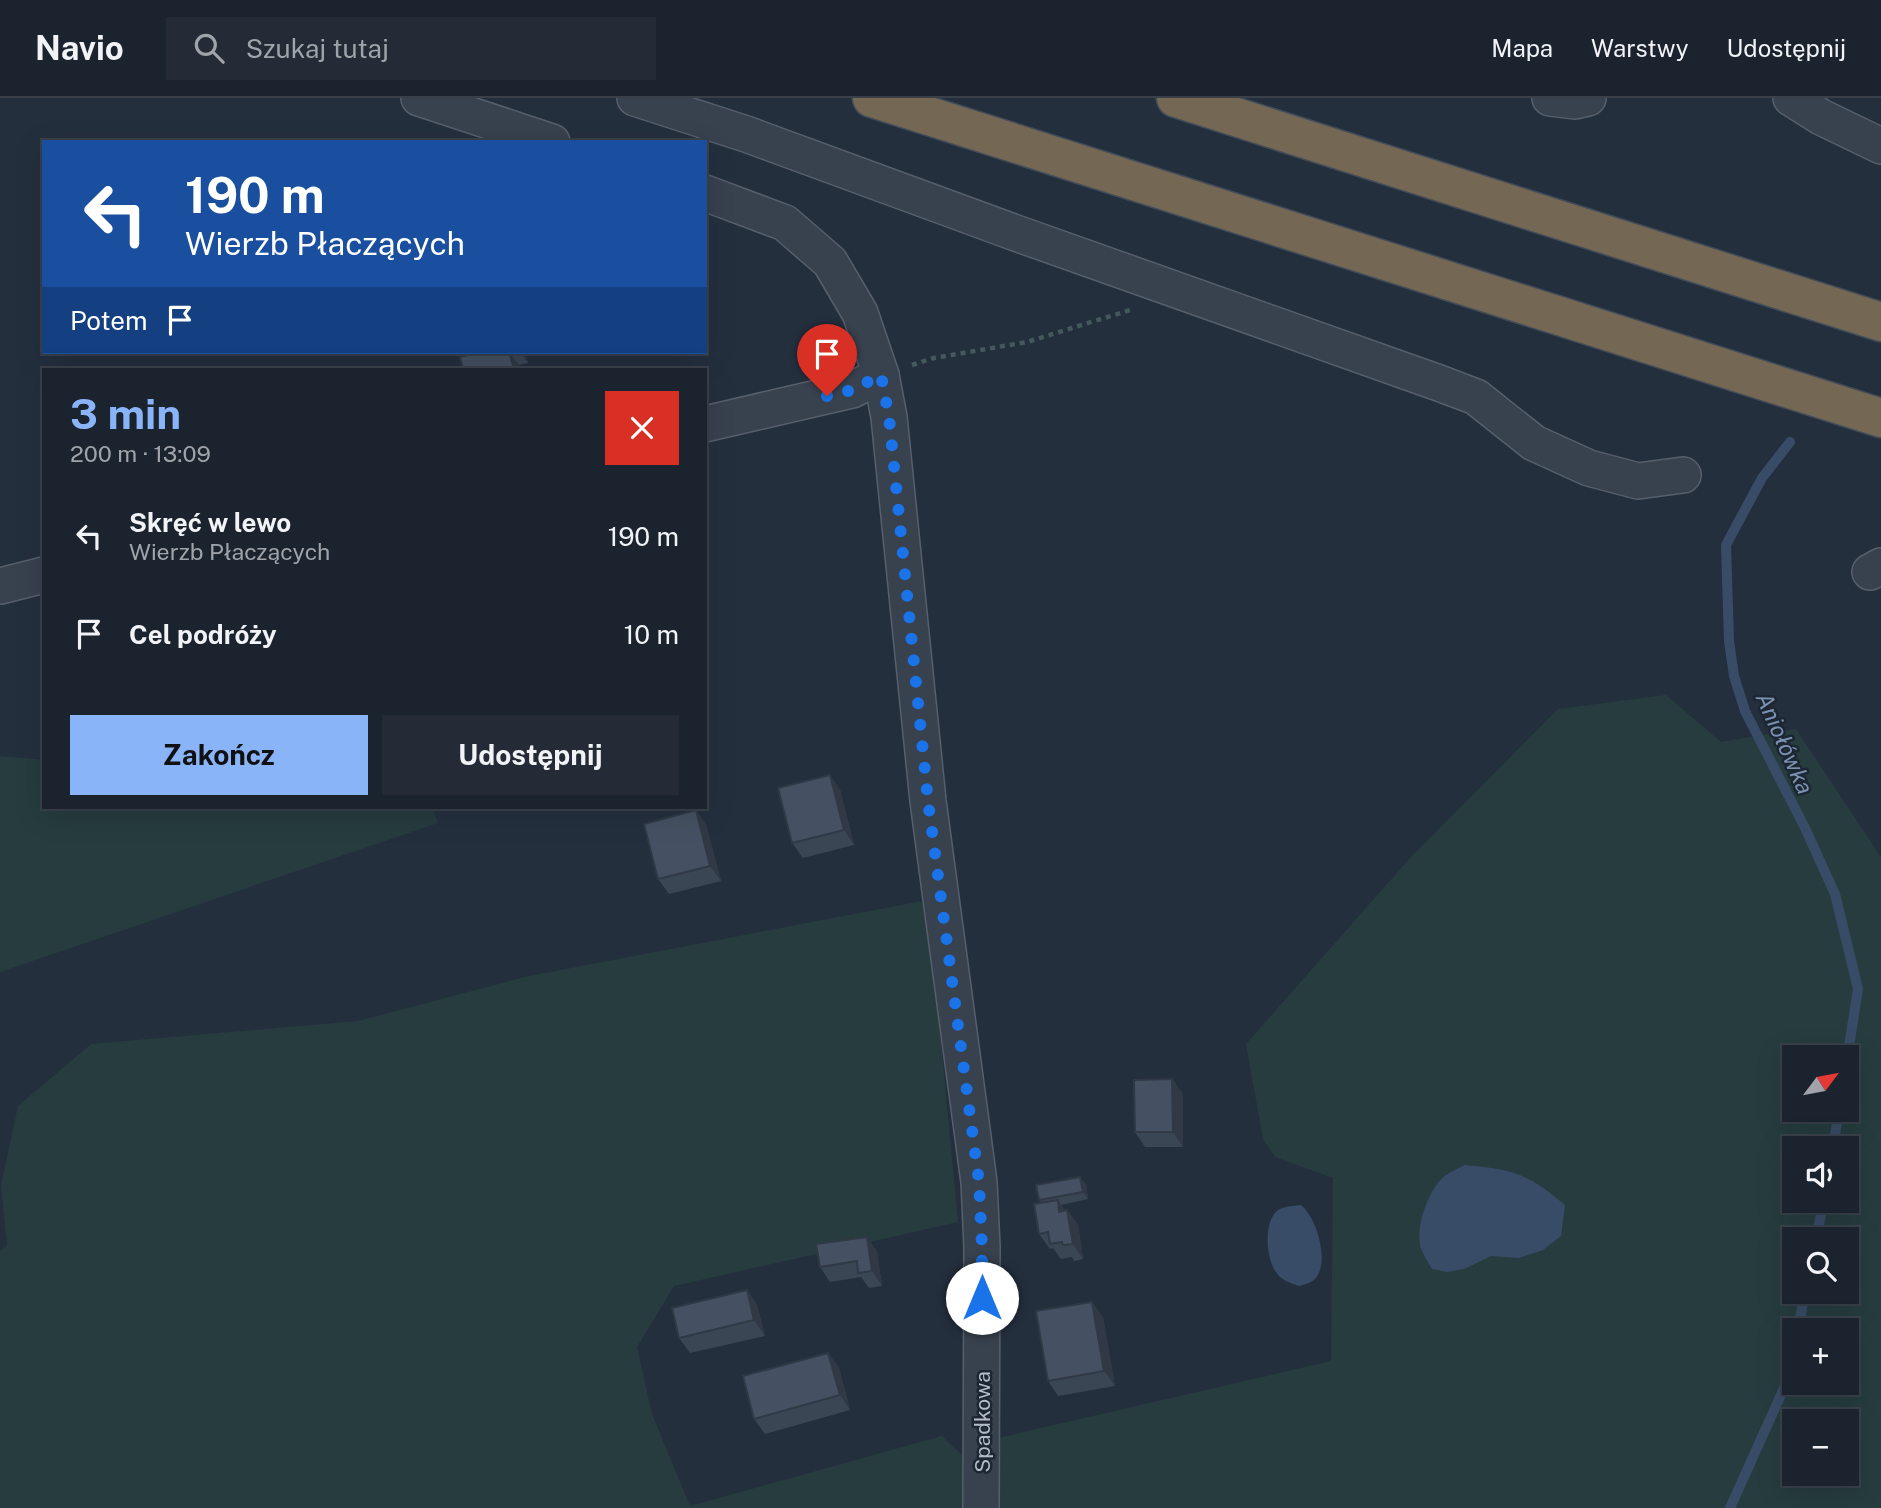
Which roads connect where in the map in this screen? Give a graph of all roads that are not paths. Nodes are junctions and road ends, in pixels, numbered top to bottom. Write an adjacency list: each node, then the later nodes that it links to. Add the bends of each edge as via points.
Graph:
1 (419, 98): 8 (street)
2 (635, 98): 15 (street, via 1476,397 1534,443 1588,468 1638,481)
3 (872, 98): 13 (highway)
4 (1176, 98): 11 (highway)
5 (1550, 98): 6 (street)
6 (1588, 98)
7 (1791, 98): 9 (street)
8 (546, 140)
9 (1881, 146)
10 (707, 193): 12 (street, Spadkowa, via 785,223 830,262 860,313)
11 (1881, 322)
12 (881, 375): 14 (street, via 852,390); 18 (street, Spadkowa, via 928,801 979,1182)
13 (1881, 418)
14 (707, 424)
15 (1683, 475)
16 (42, 576): 17 (street)
17 (0, 586)
18 (981, 1508)

